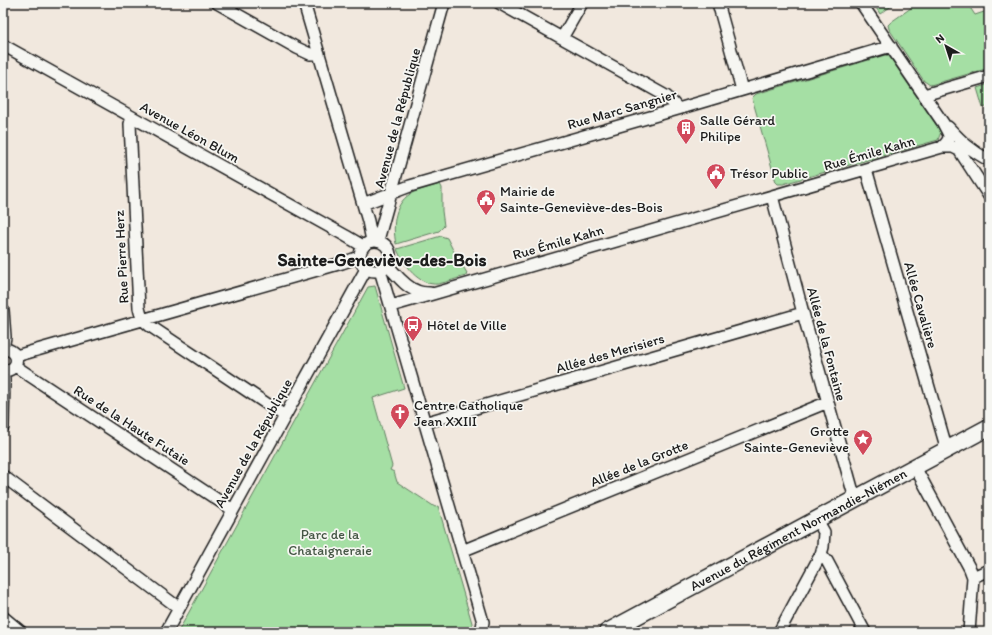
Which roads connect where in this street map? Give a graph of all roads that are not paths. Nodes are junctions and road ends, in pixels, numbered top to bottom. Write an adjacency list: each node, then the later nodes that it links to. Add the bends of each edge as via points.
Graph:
1 (217, 3): 11 (street, via 297,48 310,54)
2 (304, 3): 11 (street)
3 (444, 3): 23 (street, Avenue de la République)
4 (499, 3): 8 (street)
5 (582, 3): 8 (street)
6 (718, 3): 13 (street)
7 (861, 3): 10 (street)
8 (562, 38): 15 (street, via 666,96)
9 (3, 45): 16 (street, Avenue Léon Blum)
10 (891, 46): 13 (street, Rue Marc Sangnier); 14 (street)
11 (319, 53): 26 (street)
12 (989, 76): 14 (street)
13 (742, 90): 15 (street, Rue Marc Sangnier)
14 (924, 95): 17 (street)
15 (678, 109): 23 (street, Rue Marc Sangnier)
16 (132, 117): 27 (street, Avenue Léon Blum); 34 (street, Rue Pierre Herz, via 130,124 137,284)
17 (943, 123): 18 (street, via 949,141); 19 (street)
18 (942, 147): 21 (street, via 956,148); 22 (street, Rue Émile Kahn)
19 (975, 153): 20 (street); 21 (street)
20 (989, 160)
21 (967, 162): 25 (street)
22 (866, 169): 24 (street, Rue Émile Kahn); 43 (street, Allée Cavalière)
23 (392, 192): 26 (street, Rue Marc Sangnier); 27 (street, Avenue de la République)
24 (772, 196): 30 (street, Rue Émile Kahn); 33 (street, Allée de la Fontaine)
25 (989, 196)
26 (363, 204): 27 (street, via 368,221)
27 (368, 246): 28 (street, via 383,242 390,250 390,260); 29 (street, via 360,261); 34 (street)
28 (384, 268): 29 (street, via 375,271); 30 (street, Rue Émile Kahn, via 417,292); 31 (street)
29 (366, 269): 39 (street, Avenue de la République)
30 (435, 293): 31 (street, Rue Émile Kahn)
31 (391, 306): 40 (street)
32 (3, 310): 35 (street)
33 (803, 313): 38 (street, Allée de la Fontaine); 40 (street, Allée des Merisiers)
34 (142, 320): 36 (street); 39 (street, Rue Pierre Herz)
35 (3, 349): 36 (street, Rue de la Haute Futaie, via 14,353)
36 (15, 361): 37 (street, via 12,369); 47 (street, Rue de la Haute Futaie)
37 (3, 371): 41 (street)
38 (828, 402): 46 (street, Allée de la Fontaine); 49 (street, Allée de la Grotte)
39 (285, 416): 47 (street, Avenue de la République)
40 (424, 423): 49 (street)
41 (3, 426)
42 (989, 427): 43 (main road, Avenue du Régiment Normandie-Niémen)
43 (947, 450): 44 (main road, Avenue du Régiment Normandie-Niémen)
44 (915, 467): 46 (main road, Avenue du Régiment Normandie-Niémen); 52 (street)
45 (3, 476): 53 (street)
46 (855, 499): 48 (main road, Avenue du Régiment Normandie-Niémen)
47 (233, 510): 53 (street, Avenue de la République)
48 (817, 520): 50 (street, via 824,532); 58 (main road, Avenue du Régiment Normandie-Niémen)
49 (462, 551): 57 (street, via 483,622)
50 (821, 554): 59 (street); 60 (street, via 828,561)
51 (989, 570): 52 (street)
52 (973, 577): 61 (street)
53 (179, 608): 56 (street, Avenue de la République)
54 (3, 617): 55 (street)
55 (21, 632)
56 (166, 632)
57 (481, 632)
58 (607, 632)
59 (779, 632)
60 (865, 632)
61 (969, 632)

